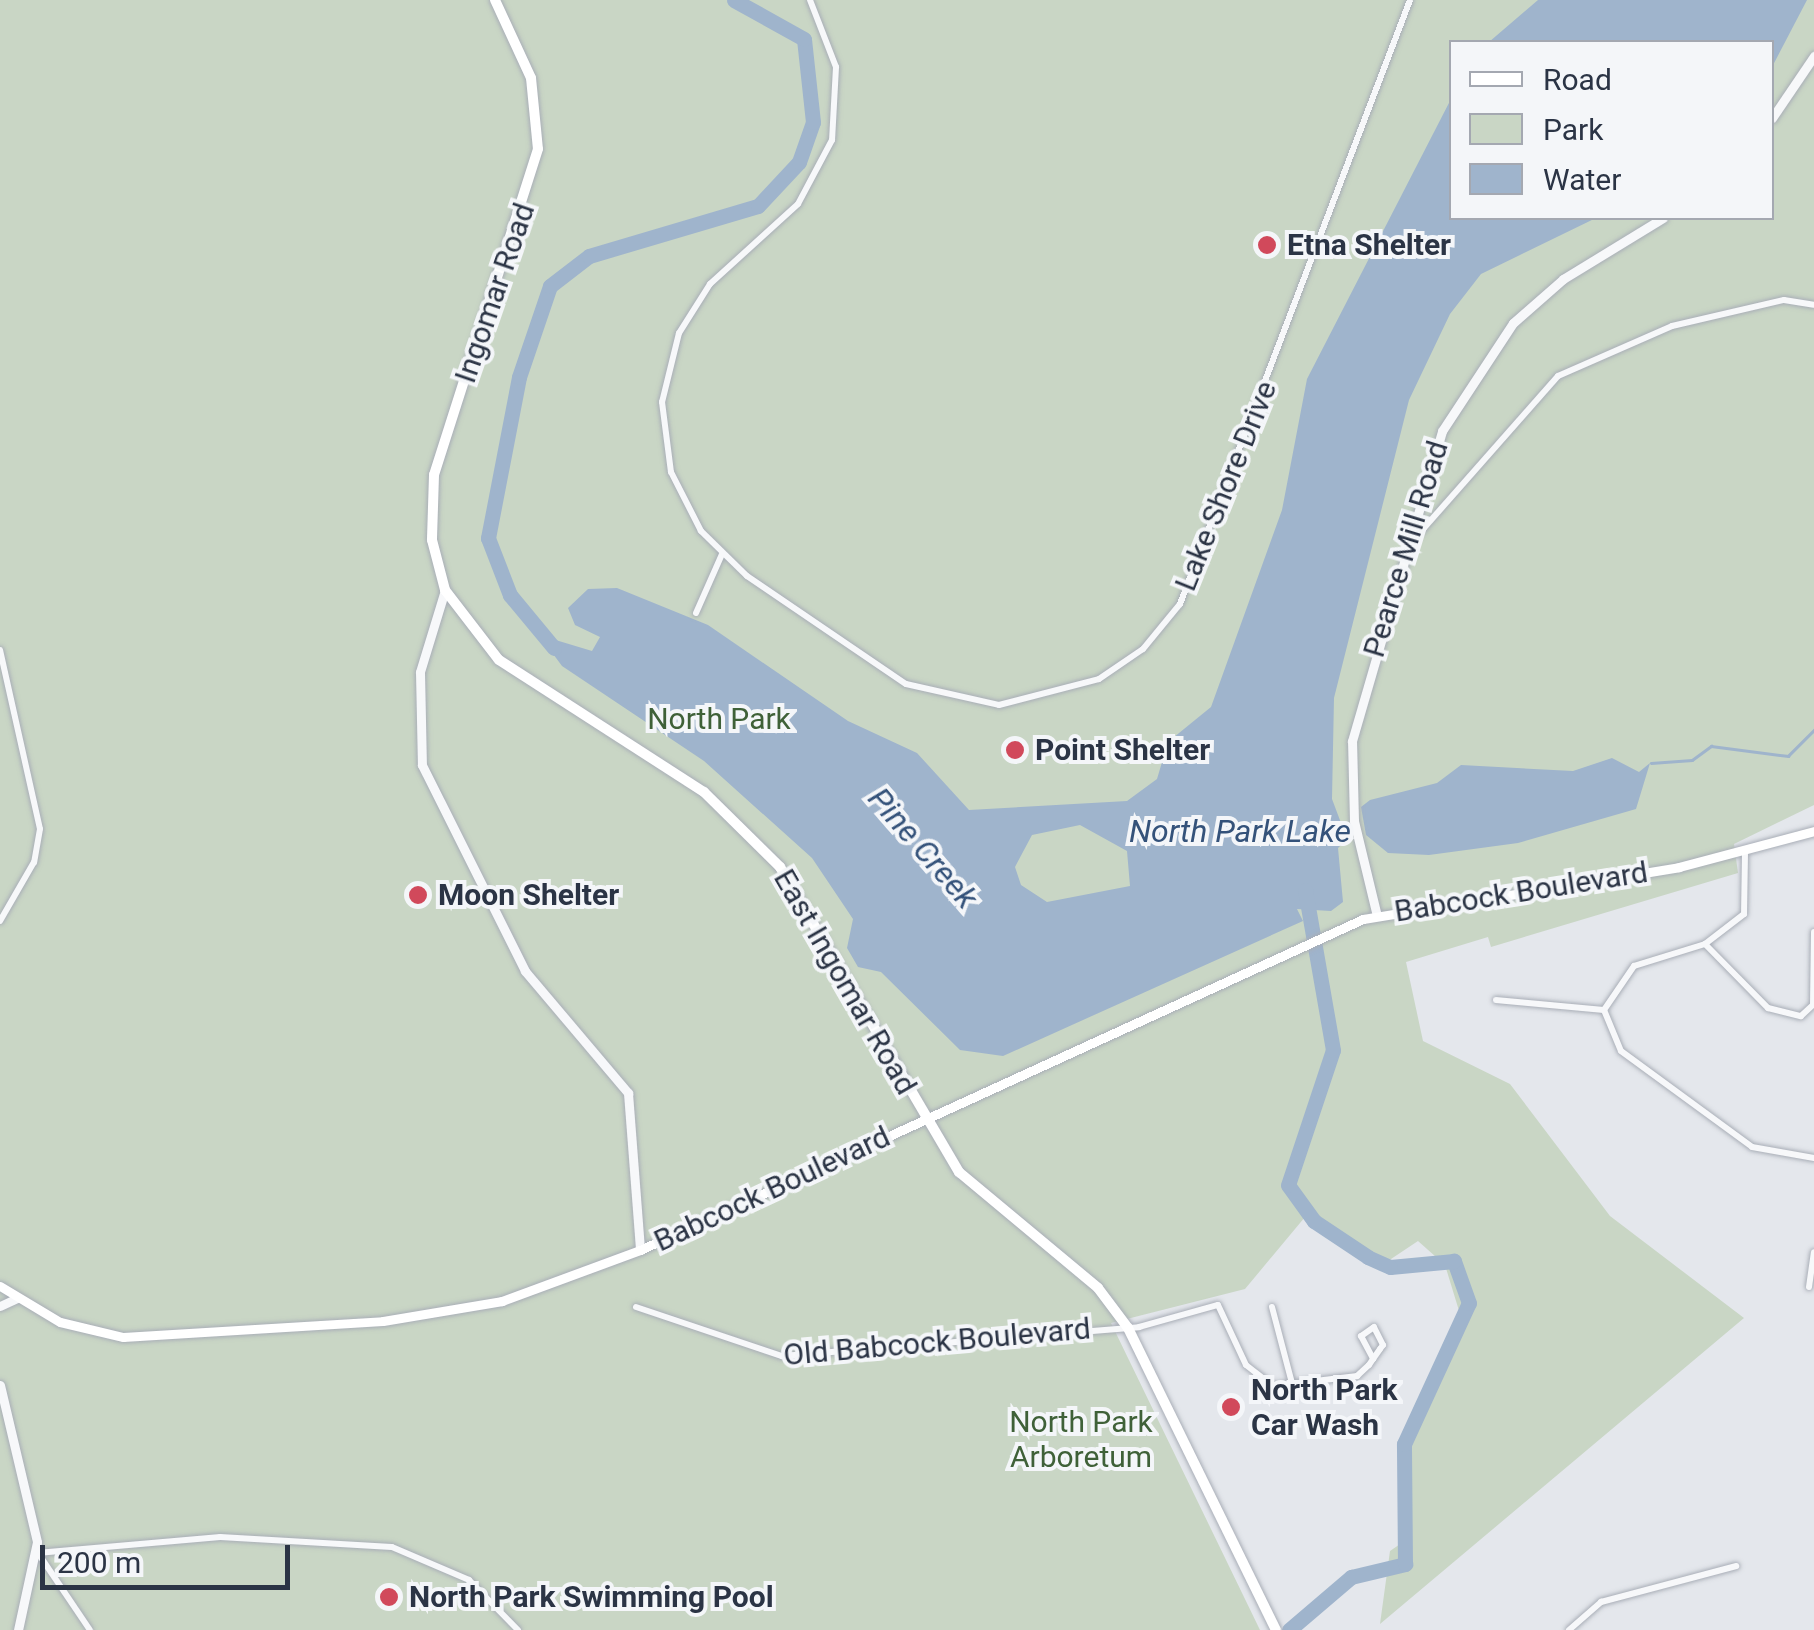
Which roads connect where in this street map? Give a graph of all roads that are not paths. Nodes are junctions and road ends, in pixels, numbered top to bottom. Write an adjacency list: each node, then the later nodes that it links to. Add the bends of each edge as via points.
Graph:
1 (495, 0): 10 (main road, Ingomar Road, via 526,59 538,149 434,475 432,540)
2 (810, 0): 9 (street, Lake Shore Drive, via 836,66 829,151 788,215 701,296 664,388 674,480)
3 (1410, 0): 9 (street, Lake Shore Drive, via 1201,560 1168,622 1132,658 1040,700 948,698 875,666)
4 (1814, 56): 5 (street)
5 (1774, 115)
6 (1660, 220): 8 (street, Pearce Mill Road, via 1563,279 1513,323 1442,430)
7 (1814, 305): 8 (street, via 1784,300 1672,326 1558,376 1507,426 1420,542)
8 (1406, 546): 15 (street, Pearce Mill Road, via 1352,741 1352,808)
9 (722, 554): 11 (street)
10 (445, 590): 21 (main road, East Ingomar Road, via 499,660 704,792 767,852); 23 (street, via 420,672 422,764 525,971 628,1092)
11 (696, 613)
12 (0, 650): 16 (street, via 40,828 34,862)
13 (1814, 832): 14 (main road, Babcock Boulevard)
14 (1745, 853): 15 (main road, Babcock Boulevard); 18 (street, via 1744,914)
15 (1376, 916): 21 (main road, Babcock Boulevard)
16 (0, 921)
17 (1814, 932): 18 (street, via 1813,1005 1801,1016 1768,1008)
18 (1705, 944): 20 (street, via 1634,966)
19 (1496, 1000): 20 (street)
20 (1604, 1010): 22 (street, via 1621,1051 1722,1126 1771,1156)
21 (926, 1119): 23 (main road, Babcock Boulevard); 31 (main road, East Ingomar Road, via 979,1194 1087,1279)
22 (1814, 1158)
23 (640, 1250): 27 (main road, Babcock Boulevard, via 502,1300 346,1325 123,1337 60,1322)
24 (1814, 1252): 26 (street)
25 (0, 1286): 27 (main road, Babcock Boulevard)
26 (1809, 1287)
27 (17, 1298): 28 (street)
28 (0, 1306)
29 (636, 1306): 31 (street, Old Babcock Boulevard, via 764,1356)
30 (1272, 1308): 34 (street)
31 (1128, 1328): 34 (street, Old Babcock Boulevard, via 1218,1306 1253,1375); 40 (main road, East Ingomar Road)
32 (1373, 1359): 32 (street, via 1384,1337 1374,1326 1361,1336); 34 (street, via 1342,1382)
33 (0, 1385): 35 (street)
34 (1293, 1387)
35 (37, 1552): 37 (street); 38 (street); 39 (street, via 220,1537 392,1547 470,1580)
36 (1736, 1566): 41 (street, via 1601,1602)
37 (18, 1630)
38 (90, 1630)
39 (518, 1630)
40 (1276, 1630)
41 (1569, 1630)

